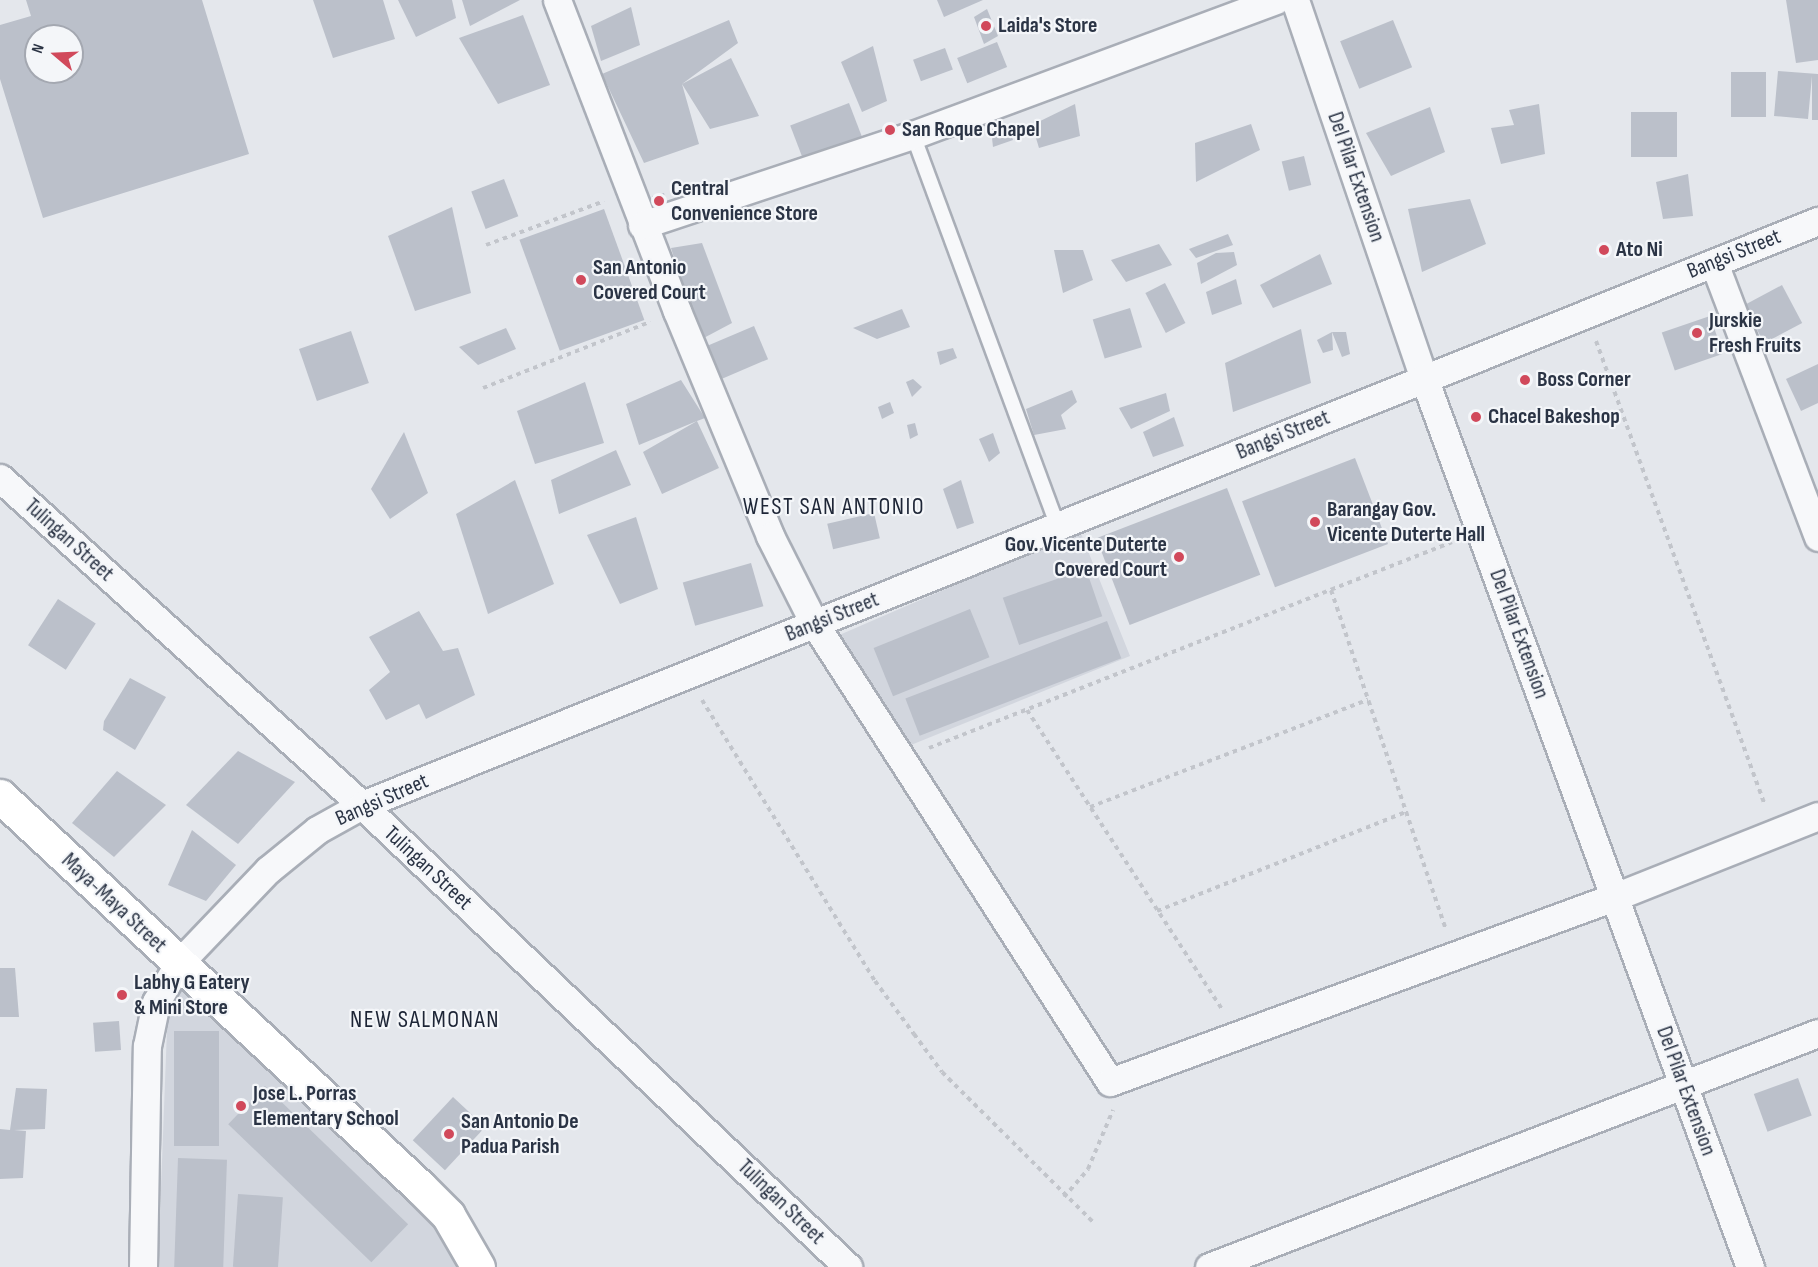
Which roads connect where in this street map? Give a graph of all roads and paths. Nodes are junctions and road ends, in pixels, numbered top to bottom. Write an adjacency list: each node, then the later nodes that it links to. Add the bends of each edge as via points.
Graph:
1 (557, 0): 5 (street)
2 (1276, 0): 4 (street)
3 (1295, 0): 12 (street, Del Pilar Extension)
4 (913, 135): 7 (street); 15 (lane)
5 (630, 191): 7 (street); 8 (path)
6 (1818, 221): 9 (street, Bangsi Street)
7 (642, 225): 10 (street)
8 (486, 245)
9 (1714, 263): 11 (street, Bangsi Street); 17 (street)
10 (677, 311): 13 (path); 19 (street, via 770,536)
11 (1586, 314): 12 (street, Bangsi Street); 29 (path)
12 (1424, 378): 15 (street, Bangsi Street); 16 (street, Del Pilar Extension)
13 (483, 388)
14 (0, 478): 25 (street, Tulingan Street)
15 (1058, 526): 19 (street, Bangsi Street)
16 (1481, 531): 18 (path); 30 (street, Del Pilar Extension)
17 (1818, 537)
18 (1330, 590): 21 (path); 22 (path)
19 (814, 623): 20 (street, Bangsi Street); 23 (street)
20 (688, 676): 25 (street, Bangsi Street); 38 (path, via 894,1008 942,1072)
21 (1368, 700): 26 (path); 27 (path)
22 (1027, 710): 23 (path); 26 (path)
23 (904, 758): 36 (street)
24 (0, 796): 33 (street, Maya-Maya Street)
25 (362, 805): 33 (street, Bangsi Street, via 293,847); 42 (street, Tulingan Street)
26 (1090, 807): 31 (path)
27 (1406, 812): 31 (path); 32 (path)
28 (1818, 816): 29 (street)
29 (1775, 834): 30 (street)
30 (1617, 896): 32 (street); 37 (street, Del Pilar Extension)
31 (1157, 911): 35 (path)
32 (1455, 956): 35 (street)
33 (179, 963): 40 (street, Bangsi Street, via 156,1002 148,1035); 41 (street, Maya-Maya Street, via 441,1208)
34 (1818, 1033): 37 (street)
35 (1238, 1035): 36 (street)
36 (1110, 1082): 38 (path, via 1114,1106 1108,1129 1088,1169)
37 (1684, 1084): 43 (street); 44 (street, Del Pilar Extension)
38 (1064, 1197): 39 (path)
39 (1094, 1222)
40 (143, 1267)
41 (478, 1267)
42 (848, 1267)
43 (1209, 1267)
44 (1750, 1267)

